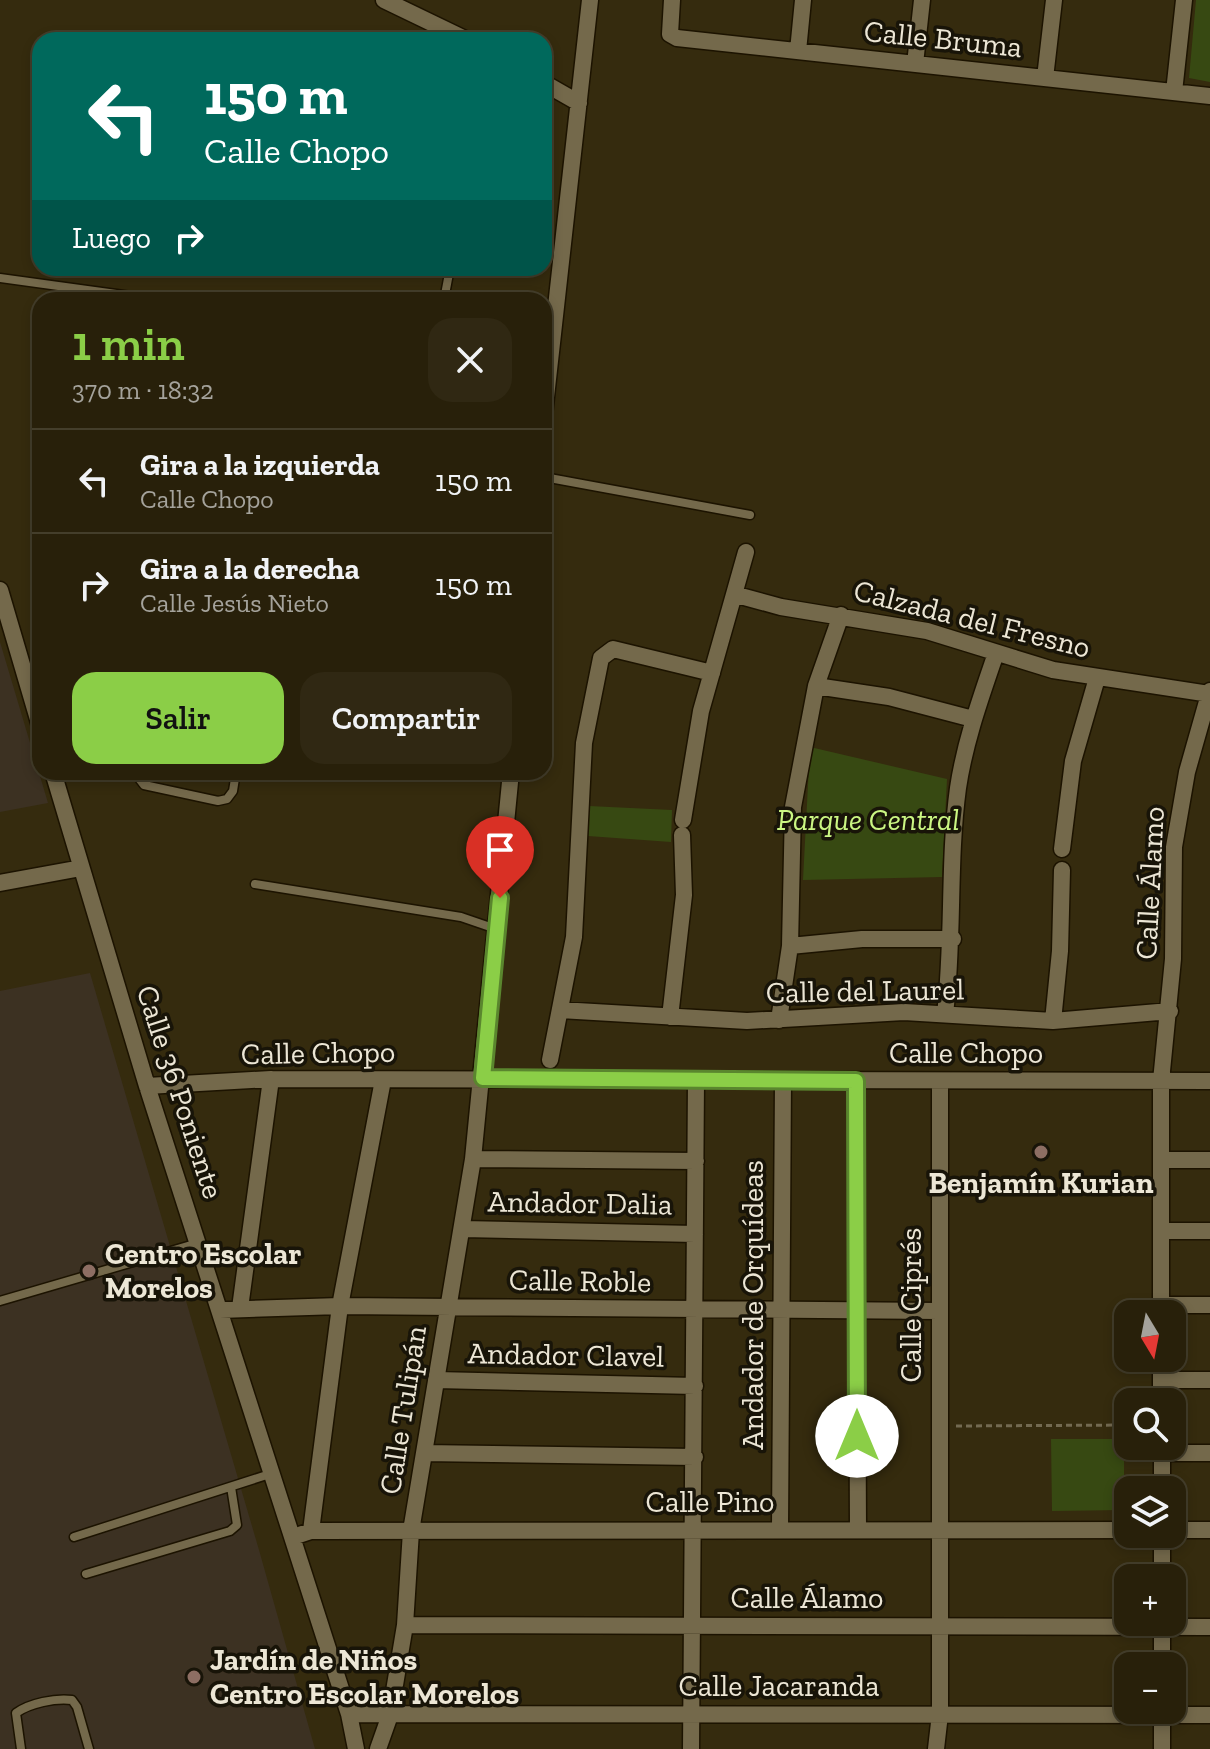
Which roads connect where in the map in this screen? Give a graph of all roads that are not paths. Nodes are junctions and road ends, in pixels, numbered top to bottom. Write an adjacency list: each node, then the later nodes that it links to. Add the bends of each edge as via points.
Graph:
1 (384, 0): 8 (street)
2 (590, 0): 15 (street)
3 (672, 0): 9 (street, Calle Bruma, via 670,34)
4 (803, 0): 9 (street)
5 (922, 0): 10 (street)
6 (1054, 0): 11 (street)
7 (1184, 0): 13 (street)
8 (450, 32)
9 (798, 51): 10 (street, Calle Bruma)
10 (915, 64): 11 (street, Calle Bruma)
11 (1045, 78): 13 (street, Calle Bruma)
12 (552, 88): 15 (street)
13 (1174, 92): 14 (street, Calle Bruma)
14 (1210, 96)
15 (579, 103): 18 (street)
16 (0, 278): 17 (lane)
17 (102, 292)
18 (552, 344)
19 (552, 478): 20 (lane)
20 (750, 515)
21 (746, 552): 23 (street)
22 (0, 590): 30 (street)
23 (737, 595): 24 (street, Calzada del Fresno); 26 (street)
24 (841, 615): 25 (street, Calzada del Fresno, via 927,631); 28 (street)
25 (996, 653): 27 (street, Calzada del Fresno); 31 (street)
26 (712, 673): 44 (street, via 613,649 601,658 584,743 574,937); 47 (street, via 690,759 682,827 684,907)
27 (1097, 678): 29 (street, Calzada del Fresno); 36 (street, via 1073,761)
28 (816, 686): 31 (street, via 889,697); 43 (street, via 793,807)
29 (1207, 691): 45 (street, Calle Álamo, via 1174,847)
30 (32, 699)
31 (973, 719): 42 (street, via 958,790)
32 (55, 780): 37 (street, Calle 36 Poniente)
33 (140, 780): 34 (lane, via 218,801 227,799)
34 (235, 780)
35 (510, 780): 41 (street, Calle Tulipán)
36 (1062, 849)
37 (81, 868): 39 (street); 60 (street, Calle 36 Poniente)
38 (1062, 870): 49 (street)
39 (0, 883)
40 (255, 884): 41 (lane, via 461,917)
41 (497, 929): 51 (street, Calle Tulipán)
42 (953, 939): 43 (street); 46 (street)
43 (790, 946): 48 (street)
44 (560, 1010): 47 (street, Calle del Laurel); 50 (street)
45 (1170, 1011): 49 (street, Calle del Laurel); 58 (street, Calle Álamo)
46 (945, 1014): 48 (street, Calle del Laurel, via 859,1013); 49 (street, Calle del Laurel)
47 (670, 1017): 48 (street, Calle del Laurel)
48 (779, 1020)
49 (1053, 1021)
50 (550, 1060)
51 (483, 1078): 53 (street, Calle Chopo); 54 (street, Calle Chopo); 61 (street, Calle Tulipán)
52 (271, 1079): 53 (street, Calle Chopo); 60 (street, Calle Chopo); 76 (street)
53 (383, 1080): 73 (street)
54 (696, 1081): 55 (street, Calle Chopo); 64 (street)
55 (783, 1081): 56 (street, Calle Chopo); 79 (street, Andador de Orquídeas)
56 (856, 1081): 57 (street, Calle Chopo); 80 (street)
57 (940, 1081): 58 (street, Calle Chopo); 81 (street, Calle Ciprés)
58 (1161, 1081): 59 (street, Calle Chopo); 62 (street, Calle Álamo)
59 (1210, 1081)
60 (147, 1086): 69 (street, Calle 36 Poniente)
61 (473, 1159): 64 (street); 65 (street, Calle Tulipán)
62 (1161, 1160): 63 (street); 66 (street, Calle Álamo)
63 (1210, 1160)
64 (696, 1161): 68 (street)
65 (463, 1229): 68 (street, Andador Dalia); 74 (street, Calle Tulipán)
66 (1161, 1231): 67 (street); 70 (street, Calle Álamo)
67 (1210, 1231)
68 (695, 1234): 78 (street)
69 (198, 1243): 71 (lane); 77 (street, Calle 36 Poniente)
70 (1161, 1300)
71 (0, 1301)
72 (1210, 1305): 75 (street)
73 (340, 1306): 74 (street, Calle Roble); 76 (street, Calle Roble); 101 (street)
74 (448, 1307): 78 (street, Calle Roble); 83 (street, Calle Tulipán)
75 (1186, 1307)
76 (240, 1308): 77 (street, Calle Roble)
77 (220, 1310): 92 (street, Calle 36 Poniente)
78 (695, 1310): 79 (street, Calle Roble); 86 (street)
79 (781, 1311): 80 (street, Calle Roble); 95 (street, Andador de Orquídeas)
80 (857, 1311): 81 (street, Calle Roble); 96 (street)
81 (939, 1311): 97 (street, Calle Ciprés)
82 (1161, 1372): 84 (street)
83 (436, 1380): 86 (street, Andador Clavel); 89 (street, Calle Tulipán)
84 (1161, 1380): 85 (street); 87 (street)
85 (1210, 1380)
86 (695, 1386): 91 (street)
87 (1161, 1388)
88 (1186, 1451): 90 (street)
89 (424, 1453): 91 (street); 102 (street, Calle Tulipán)
90 (1210, 1453)
91 (695, 1457): 94 (street)
92 (273, 1473): 93 (lane); 104 (street, Calle 36 Poniente)
93 (231, 1487): 103 (lane); 105 (lane, via 238,1516 230,1531)
94 (694, 1530): 95 (street, Calle Pino); 102 (street, Calle Pino); 108 (street)
95 (780, 1530): 96 (street, Calle Pino)
96 (858, 1530): 97 (street, Calle Pino)
97 (939, 1530): 98 (street, Calle Pino); 109 (street, Calle Ciprés)
98 (1114, 1530)
99 (1186, 1530): 100 (street)
100 (1210, 1530)
101 (311, 1531): 102 (street, Calle Pino); 104 (street, Calle Pino)
102 (411, 1531): 107 (street, Calle Tulipán)
103 (74, 1537)
104 (293, 1537): 113 (street, Calle 36 Poniente)
105 (86, 1574)
106 (1114, 1624): 109 (street, Calle Álamo)
107 (405, 1625): 108 (street, Calle Álamo); 117 (street, Calle Tulipán)
108 (693, 1626): 109 (street, Calle Álamo); 114 (street)
109 (939, 1626): 115 (street, Calle Ciprés)
110 (1186, 1626): 111 (street, Calle Álamo)
111 (1210, 1627)
112 (1114, 1712): 115 (street, Calle Jacaranda)
113 (349, 1714): 117 (street, Calle Jacaranda); 122 (street, Calle 36 Poniente)
114 (692, 1714): 115 (street, Calle Jacaranda); 117 (street, Calle Jacaranda); 124 (street)
115 (940, 1714): 125 (street, Calle Ciprés)
116 (1186, 1714): 118 (street, Calle Jacaranda)
117 (390, 1715): 123 (street, Calle Tulipán)
118 (1210, 1715)
119 (1162, 1724): 126 (street)
120 (21, 1749): 121 (lane, via 16,1713 63,1699 77,1707)
121 (89, 1749)
122 (356, 1749)
123 (378, 1749)
124 (691, 1749)
125 (936, 1749)
126 (1162, 1749)

